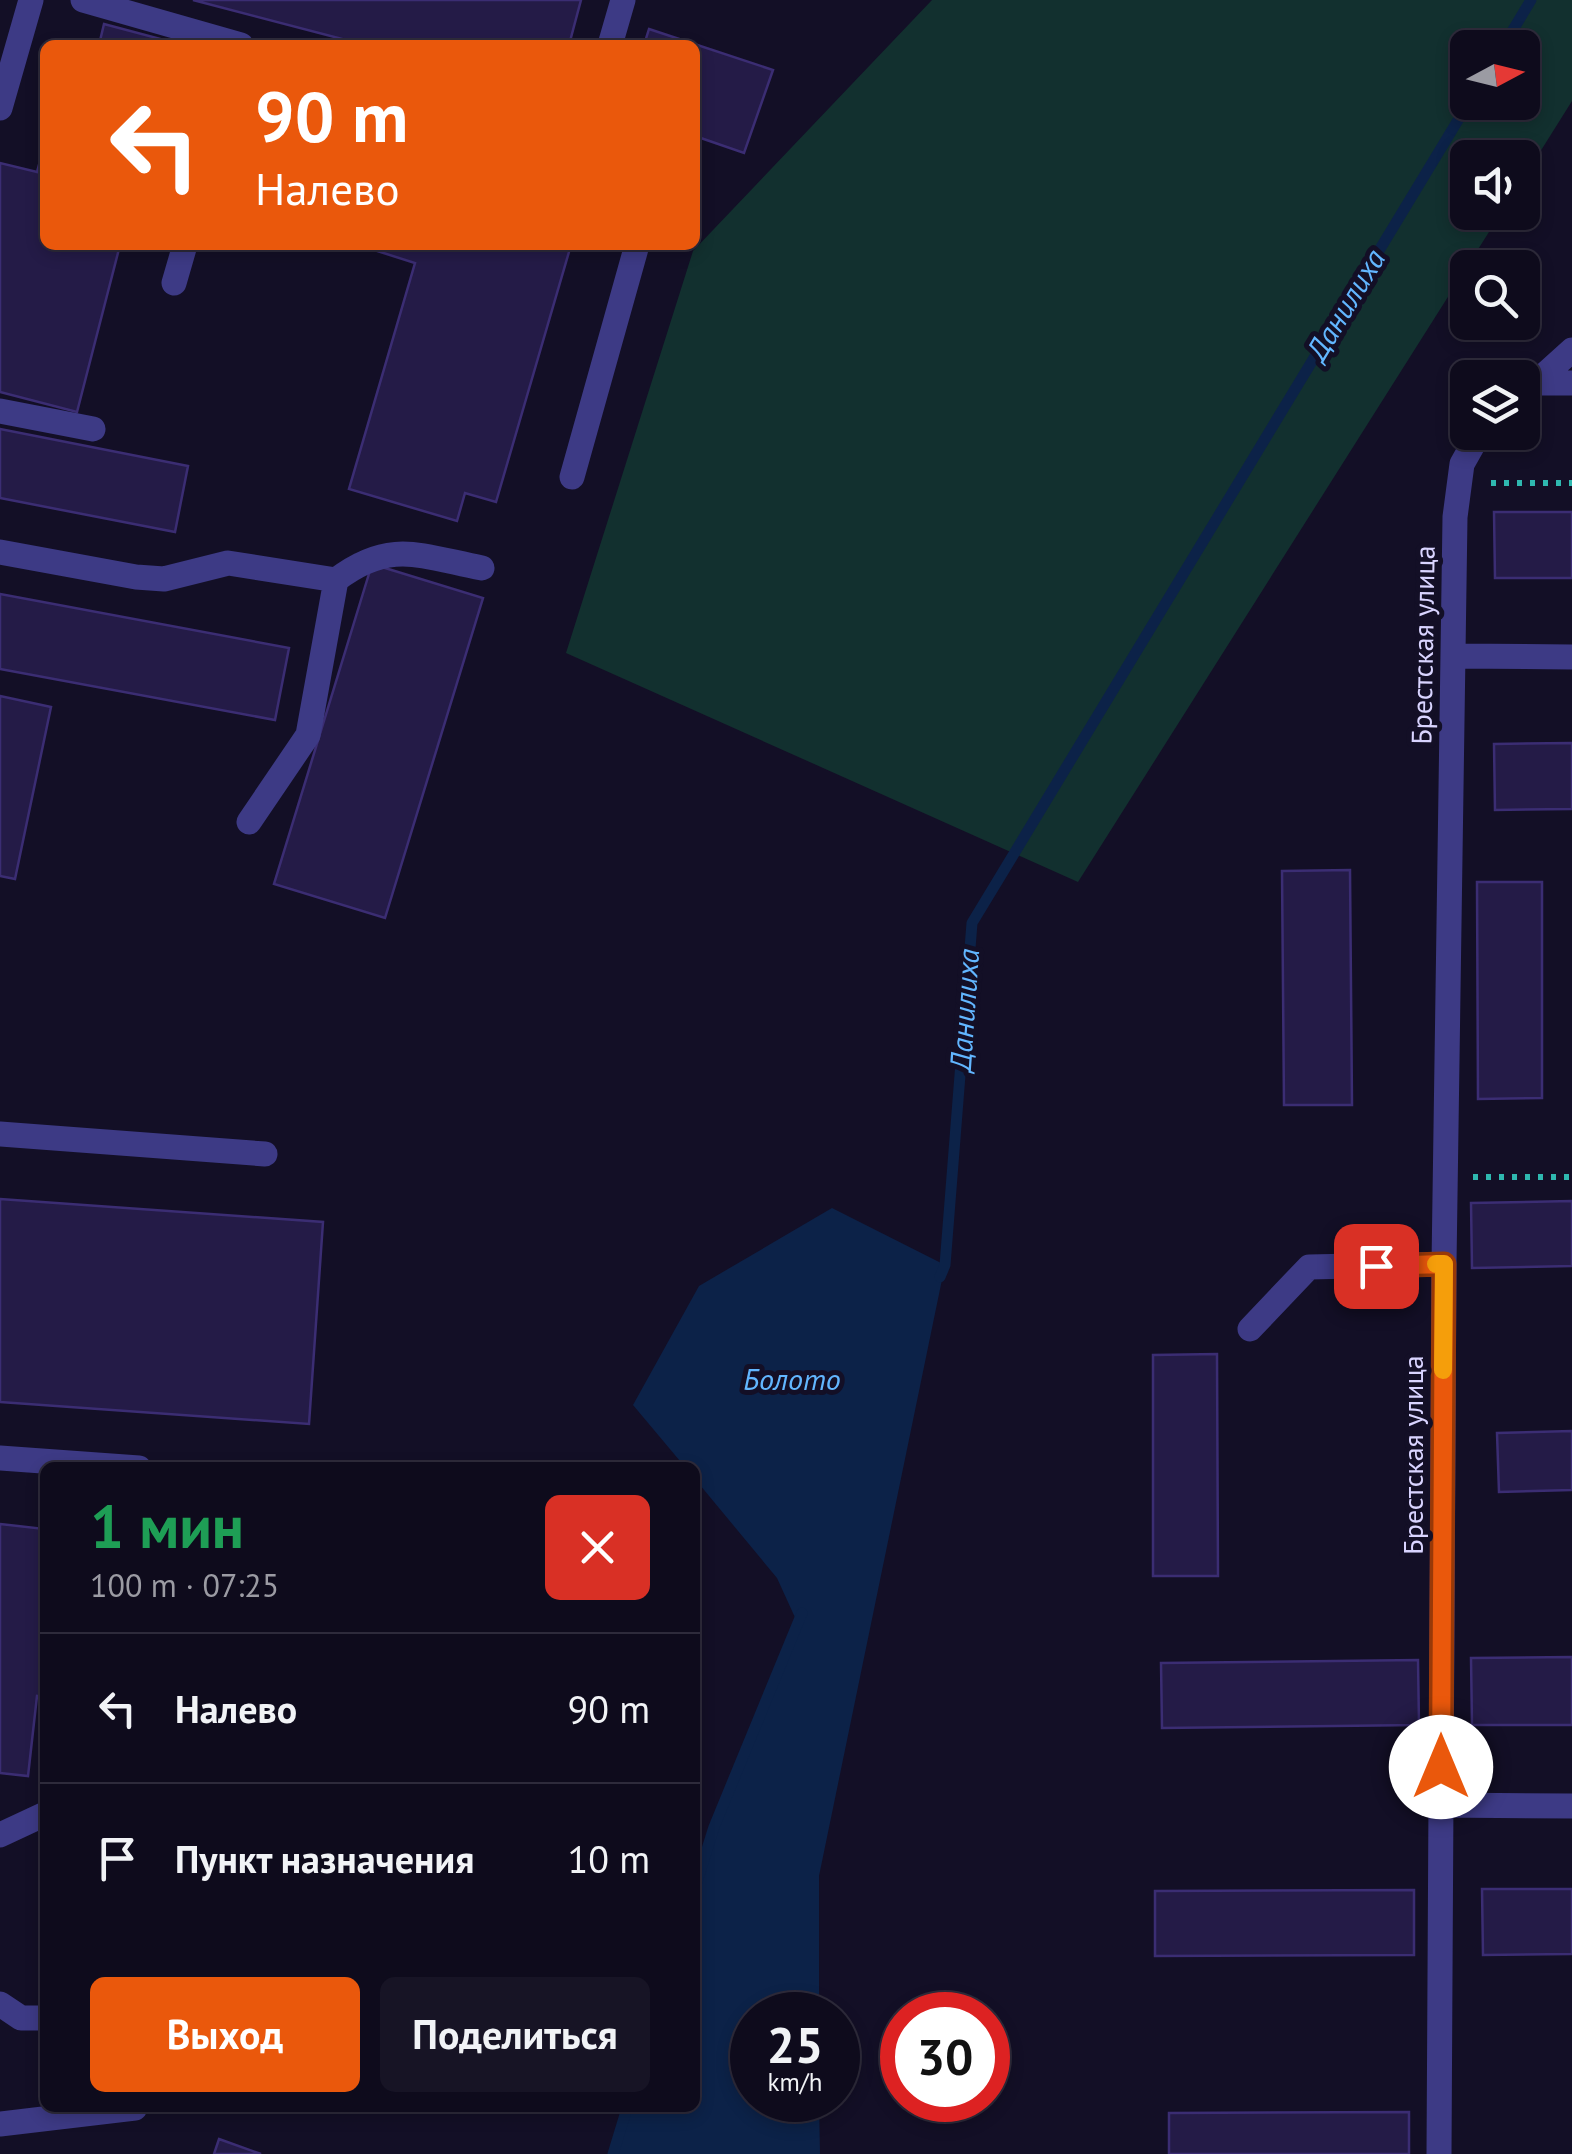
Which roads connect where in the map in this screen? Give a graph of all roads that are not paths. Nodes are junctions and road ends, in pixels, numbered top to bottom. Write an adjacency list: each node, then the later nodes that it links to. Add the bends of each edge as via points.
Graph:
1 (30, 0): 6 (street)
2 (84, 0): 4 (street)
3 (622, 0): 5 (street)
4 (223, 40)
5 (611, 40)
6 (0, 108)
7 (184, 250): 9 (street)
8 (637, 250): 17 (street)
9 (174, 283)
10 (1572, 350): 11 (street)
11 (1540, 379)
12 (1572, 383): 13 (street)
13 (1540, 387)
14 (0, 412): 15 (street)
15 (93, 430)
16 (1470, 450): 21 (street, Брестская улица, via 1455,517)
17 (572, 477)
18 (0, 552): 20 (street, via 136,578 164,580 228,563)
19 (482, 568): 20 (street, via 381,553)
20 (336, 580): 23 (street, via 308,735)
21 (1454, 656): 22 (street); 26 (street, Брестская улица)
22 (1572, 657)
23 (250, 822)
24 (0, 1134): 25 (street)
25 (265, 1154)
26 (1444, 1264): 27 (street, via 1309,1267); 30 (street, Брестская улица)
27 (1250, 1328)
28 (0, 1458): 29 (street)
29 (56, 1462)
30 (1441, 1806): 31 (street); 38 (street, Брестская улица)
31 (1572, 1806)
32 (40, 1816): 33 (street)
33 (0, 1835)
34 (0, 2004): 35 (street, via 21,2018)
35 (40, 2018)
36 (101, 2112): 37 (street)
37 (0, 2124)
38 (1439, 2154)

